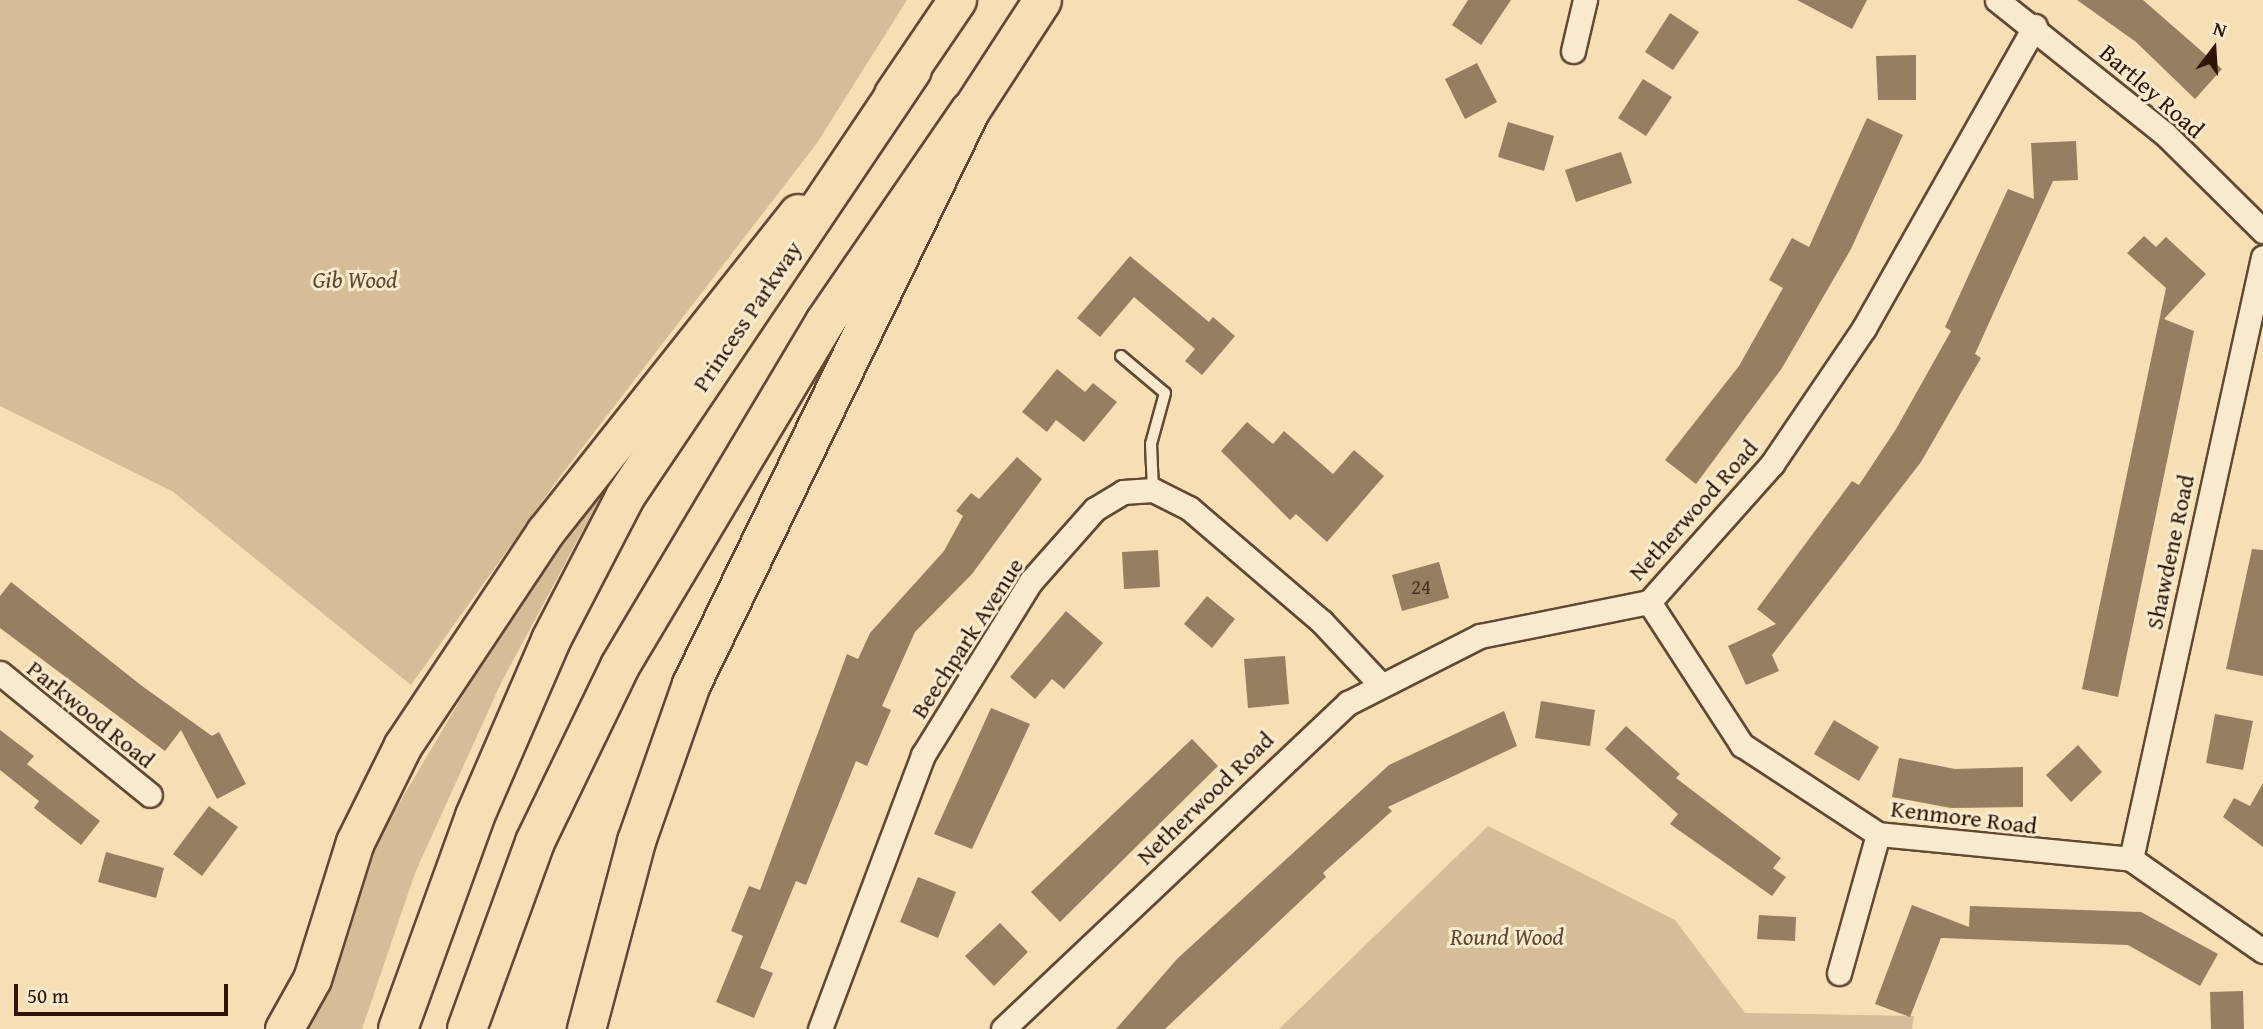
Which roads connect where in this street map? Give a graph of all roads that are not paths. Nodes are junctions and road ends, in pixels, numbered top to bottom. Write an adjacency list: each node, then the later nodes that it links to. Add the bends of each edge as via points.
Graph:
1 (957, 0): 7 (highway, Princess Parkway)
2 (1042, 0): 8 (highway)
3 (1585, 0): 6 (street)
4 (1997, 0): 5 (street, Bartley Road)
5 (2035, 26): 9 (street, Bartley Road, via 2165,134); 13 (street, Netherwood Road, via 1864,328 1772,464)
6 (1573, 51)
7 (912, 71): 21 (highway, via 594,465 403,745 355,842 312,978); 22 (highway, Princess Parkway, via 625,497 551,640 452,874)
8 (970, 111): 23 (highway, via 825,323 663,589 559,786); 24 (highway, via 691,684 636,841)
9 (2263, 231)
10 (2263, 257): 18 (street, Shawdene Road)
11 (1121, 356): 12 (lane, via 1165,393 1151,444)
12 (1153, 490): 15 (street, via 1209,526 1322,622); 25 (street, Beechpark Avenue, via 1123,492 1095,509 1009,616 923,755)
13 (1649, 602): 15 (street, Netherwood Road, via 1480,636); 17 (street, Kenmore Road, via 1742,745)
14 (0, 673): 16 (street, Parkwood Road)
15 (1379, 683): 26 (street, Netherwood Road, via 1291,752)
16 (150, 795)
17 (1878, 834): 18 (street, Kenmore Road); 20 (street)
18 (2131, 859): 19 (street, Kenmore Road)
19 (2263, 951)
20 (1839, 973)
21 (284, 1029)
22 (398, 1029)
23 (467, 1029)
24 (586, 1029)
25 (820, 1029)
26 (1003, 1029)

